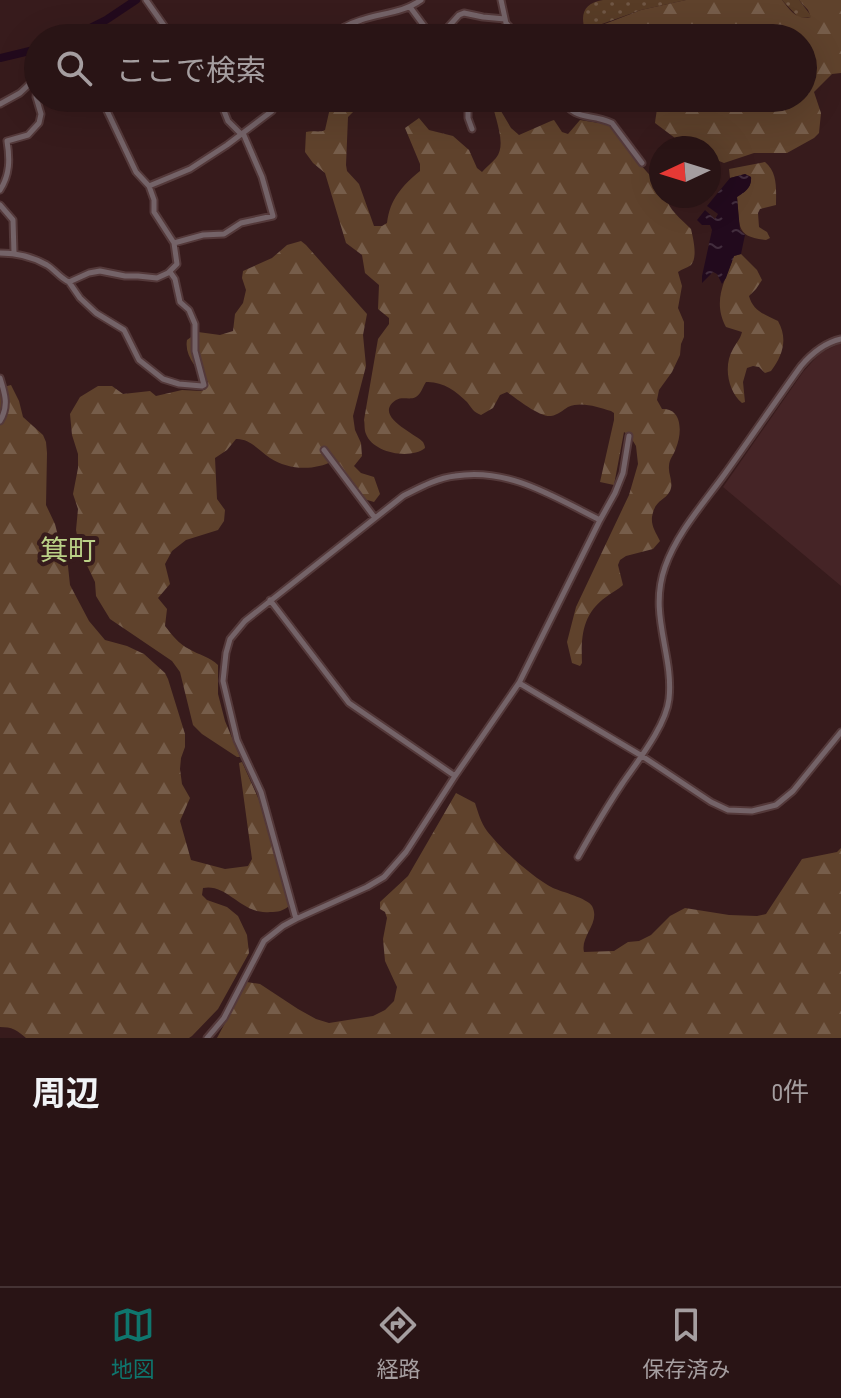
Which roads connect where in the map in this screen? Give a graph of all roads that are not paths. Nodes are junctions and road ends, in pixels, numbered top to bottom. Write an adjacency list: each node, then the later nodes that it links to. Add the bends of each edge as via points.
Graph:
1 (146, 0): 6 (street)
2 (421, 0): 4 (street)
3 (501, 0): 5 (street)
4 (410, 7): 7 (street); 8 (street)
5 (505, 19): 9 (street, via 464,13); 10 (street)
6 (163, 24)
7 (348, 24)
8 (421, 24)
9 (452, 24)
10 (508, 24)
11 (24, 89): 12 (street)
12 (0, 104)
13 (40, 112): 23 (street, via 28,135 7,141 9,165)
14 (108, 112): 22 (street, via 136,172)
15 (224, 112): 20 (street)
16 (271, 112): 20 (street)
17 (468, 112): 19 (street)
18 (574, 112): 21 (street, via 612,123)
19 (472, 129)
20 (242, 134): 22 (street, via 190,169); 25 (street, via 273,216 241,223 224,234)
21 (642, 163)
22 (149, 186): 25 (street, via 154,212)
23 (0, 190)
24 (0, 205): 27 (street, via 13,220)
25 (174, 243): 28 (street, via 177,264)
26 (0, 253): 27 (street)
27 (14, 253): 29 (street, via 35,259)
28 (170, 272): 29 (street, via 157,278 100,271); 29 (street, via 195,324 202,386 171,382 152,371 139,360 124,330 96,313)
29 (69, 282)
30 (841, 339): 40 (street, via 823,346 801,366 670,553 658,604 670,695)
31 (0, 378): 32 (street, via 6,410)
32 (0, 421)
33 (629, 436): 36 (street, via 623,473)
34 (324, 450): 35 (street)
35 (375, 518): 36 (street, via 428,484 489,474 524,482); 37 (street)
36 (600, 520): 38 (street)
37 (270, 600): 41 (street, via 349,703); 43 (street, via 230,639 223,681)
38 (519, 683): 40 (street); 41 (street)
39 (841, 732): 40 (street, via 793,791 776,805 752,811 728,810 711,802)
40 (642, 756): 42 (street)
41 (455, 776): 43 (street, via 384,877)
42 (578, 857)
43 (296, 919): 44 (street, via 264,941 224,1018)
44 (207, 1038)

